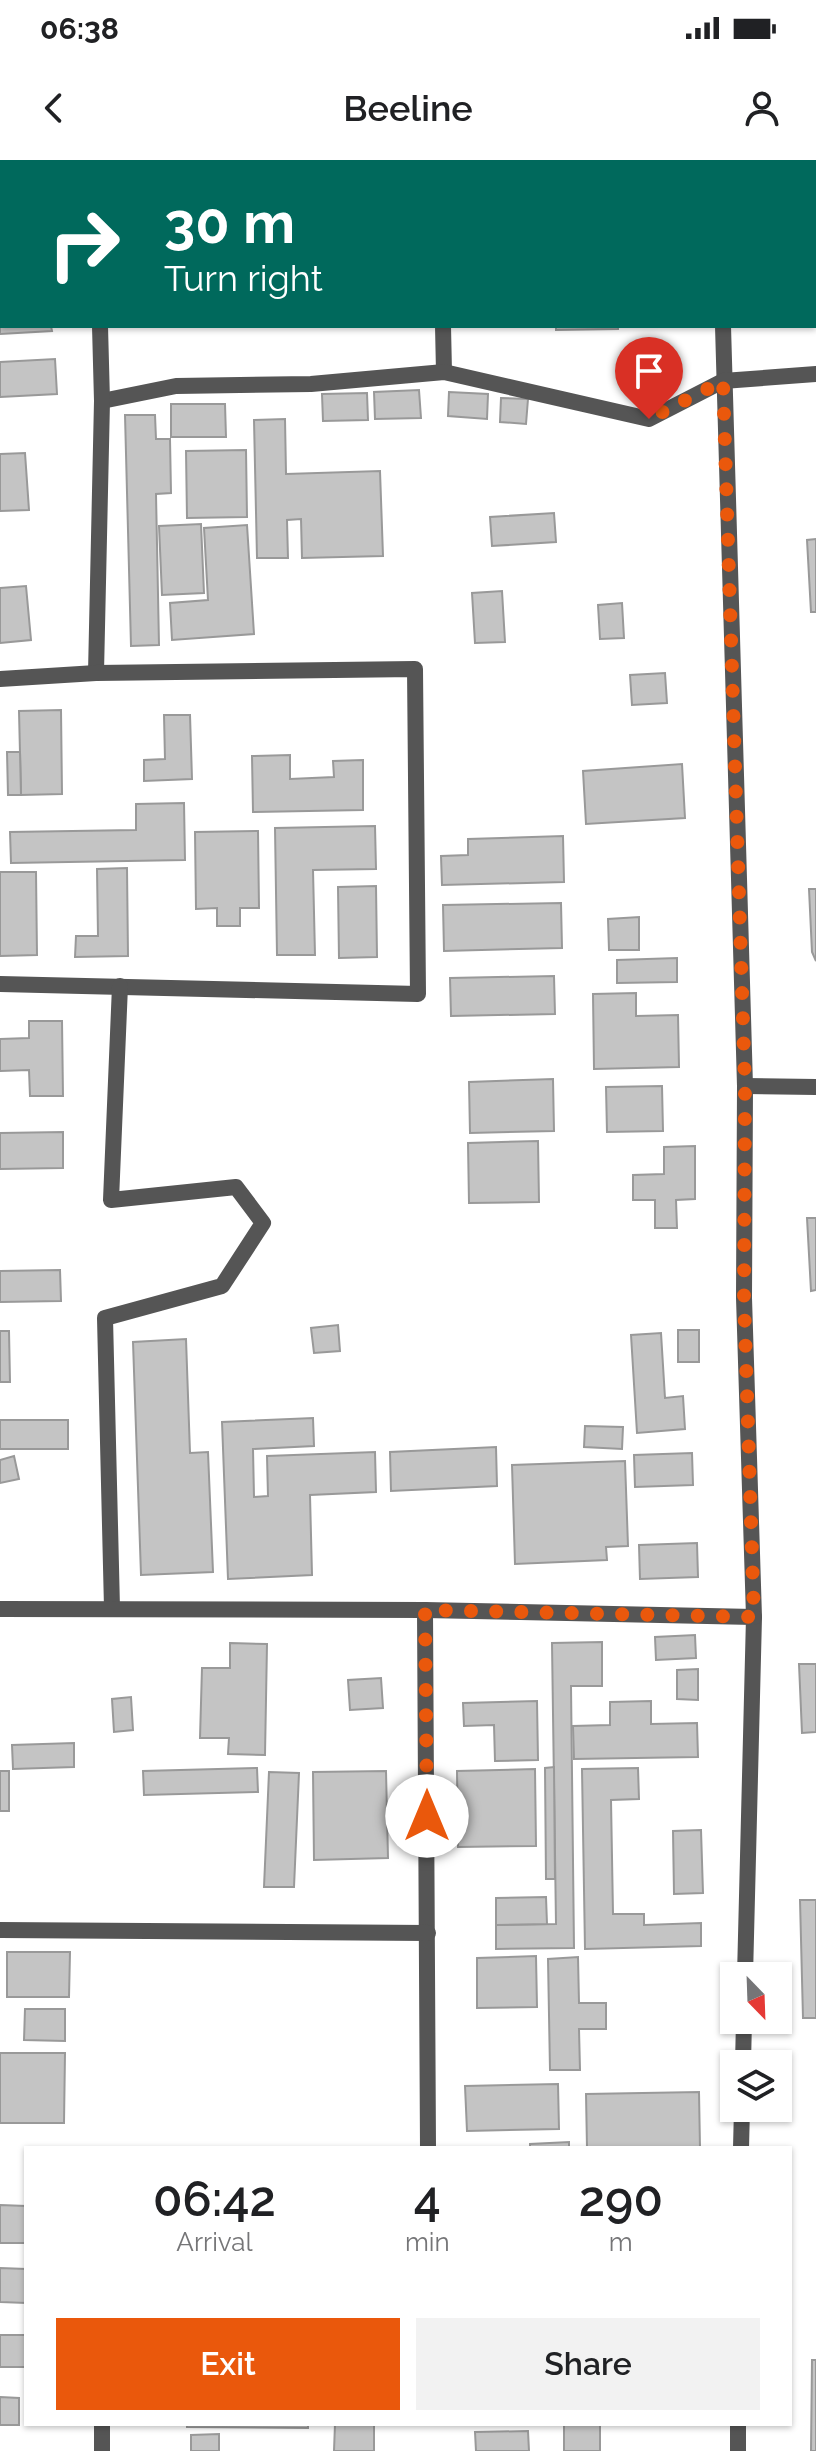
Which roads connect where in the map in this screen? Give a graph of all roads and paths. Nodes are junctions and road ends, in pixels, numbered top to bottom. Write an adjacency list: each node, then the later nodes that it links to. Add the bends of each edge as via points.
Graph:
1 (100, 328): 7 (street)
2 (443, 328): 4 (street)
3 (723, 328): 6 (street)
4 (444, 372): 6 (street, via 649,419); 7 (street, via 311,384 176,386)
5 (816, 374): 6 (street)
6 (723, 381): 12 (street)
7 (102, 401): 8 (street)
8 (96, 673): 9 (street); 11 (street, via 415,669 418,994)
9 (0, 679)
10 (0, 984): 11 (street)
11 (120, 986): 14 (street, via 111,1200 236,1187 263,1223 222,1286 105,1318)
12 (745, 1086): 13 (street); 17 (street, via 744,1298)
13 (816, 1087)
14 (112, 1608): 15 (street); 16 (street)
15 (0, 1609)
16 (425, 1610): 17 (street); 19 (street)
17 (754, 1617): 20 (street)
18 (0, 1930): 19 (street)
19 (428, 1933): 22 (street)
20 (745, 1962)
21 (742, 2122): 23 (street)
22 (428, 2146)
23 (741, 2146)
24 (102, 2426): 26 (street)
25 (738, 2426): 27 (street)
26 (102, 2451)
27 (738, 2451)

